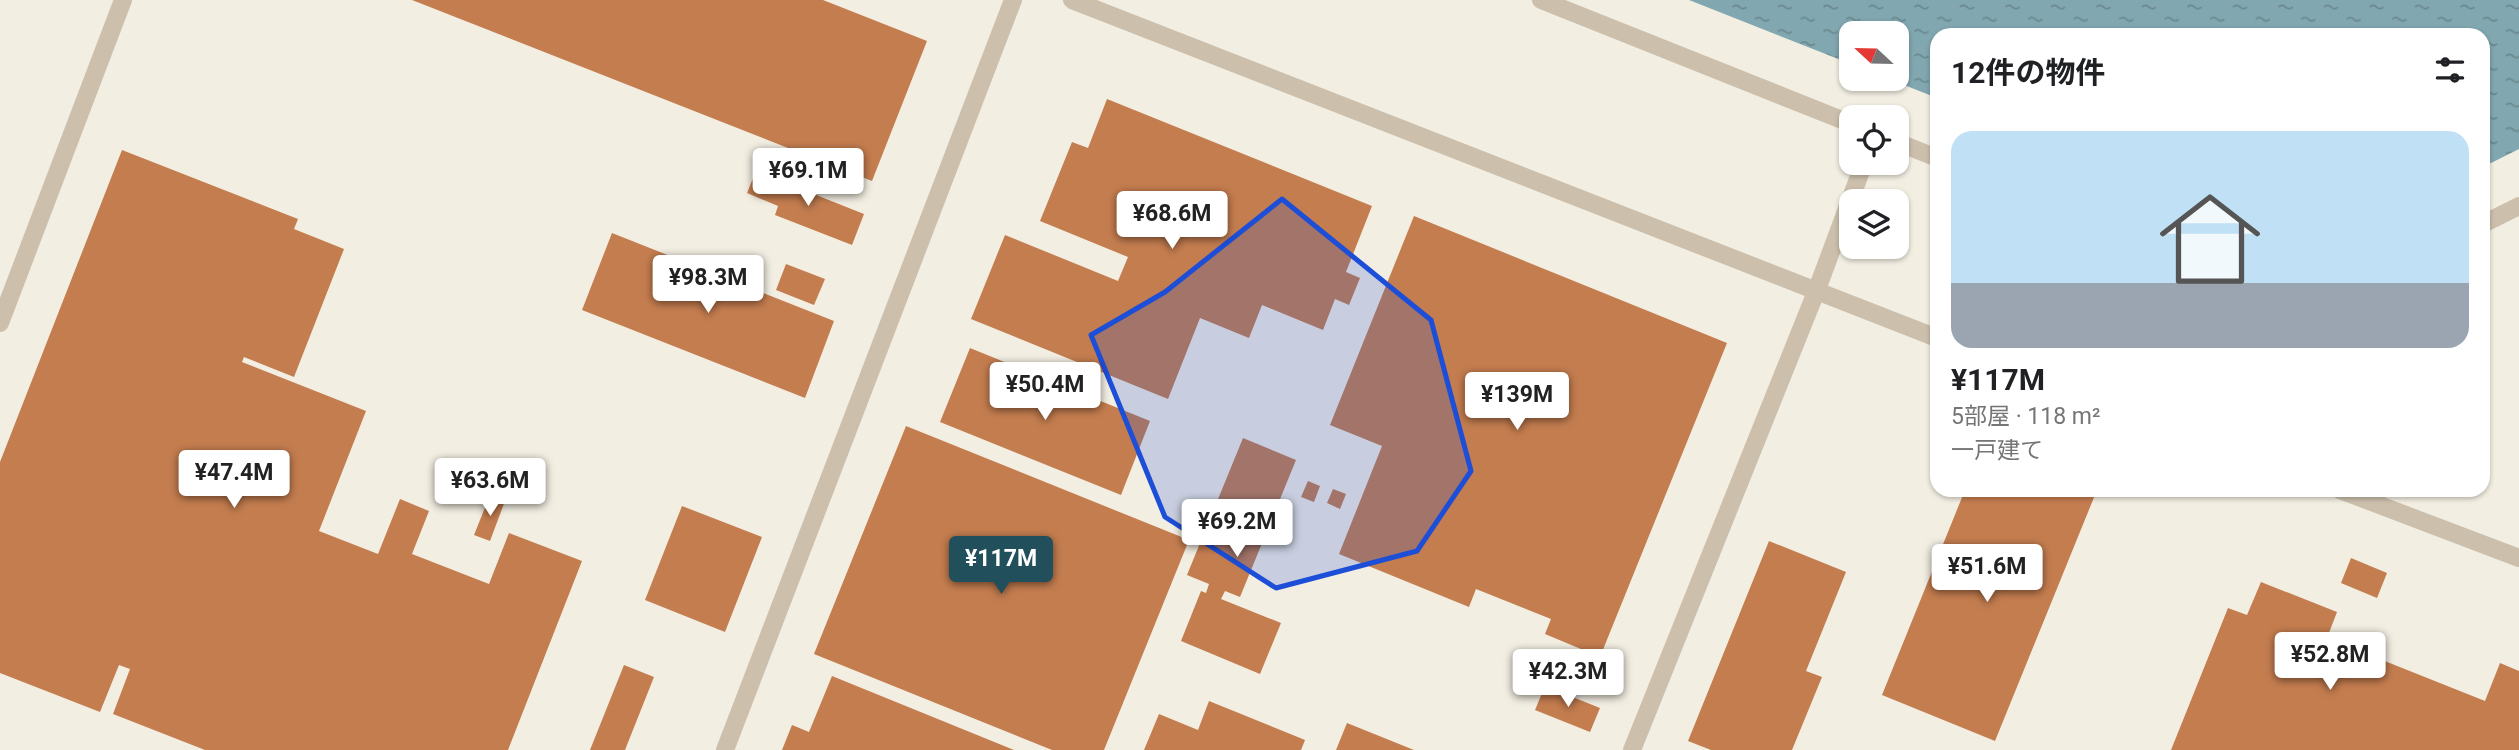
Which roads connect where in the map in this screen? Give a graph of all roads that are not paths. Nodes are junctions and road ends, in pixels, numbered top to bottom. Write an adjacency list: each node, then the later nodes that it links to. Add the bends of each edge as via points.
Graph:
1 (123, 0): 12 (street)
2 (1013, 0): 16 (street)
3 (1072, 0): 11 (street)
4 (1541, 0): 5 (street)
5 (1839, 119)
6 (1909, 147): 7 (street)
7 (1930, 155)
8 (1860, 175): 11 (street)
9 (2519, 206): 10 (street)
10 (2490, 220)
11 (1816, 292): 13 (street); 17 (street)
12 (0, 323)
13 (1930, 335)
14 (2358, 497): 15 (street)
15 (2519, 558)
16 (724, 750)
17 (1632, 750)

